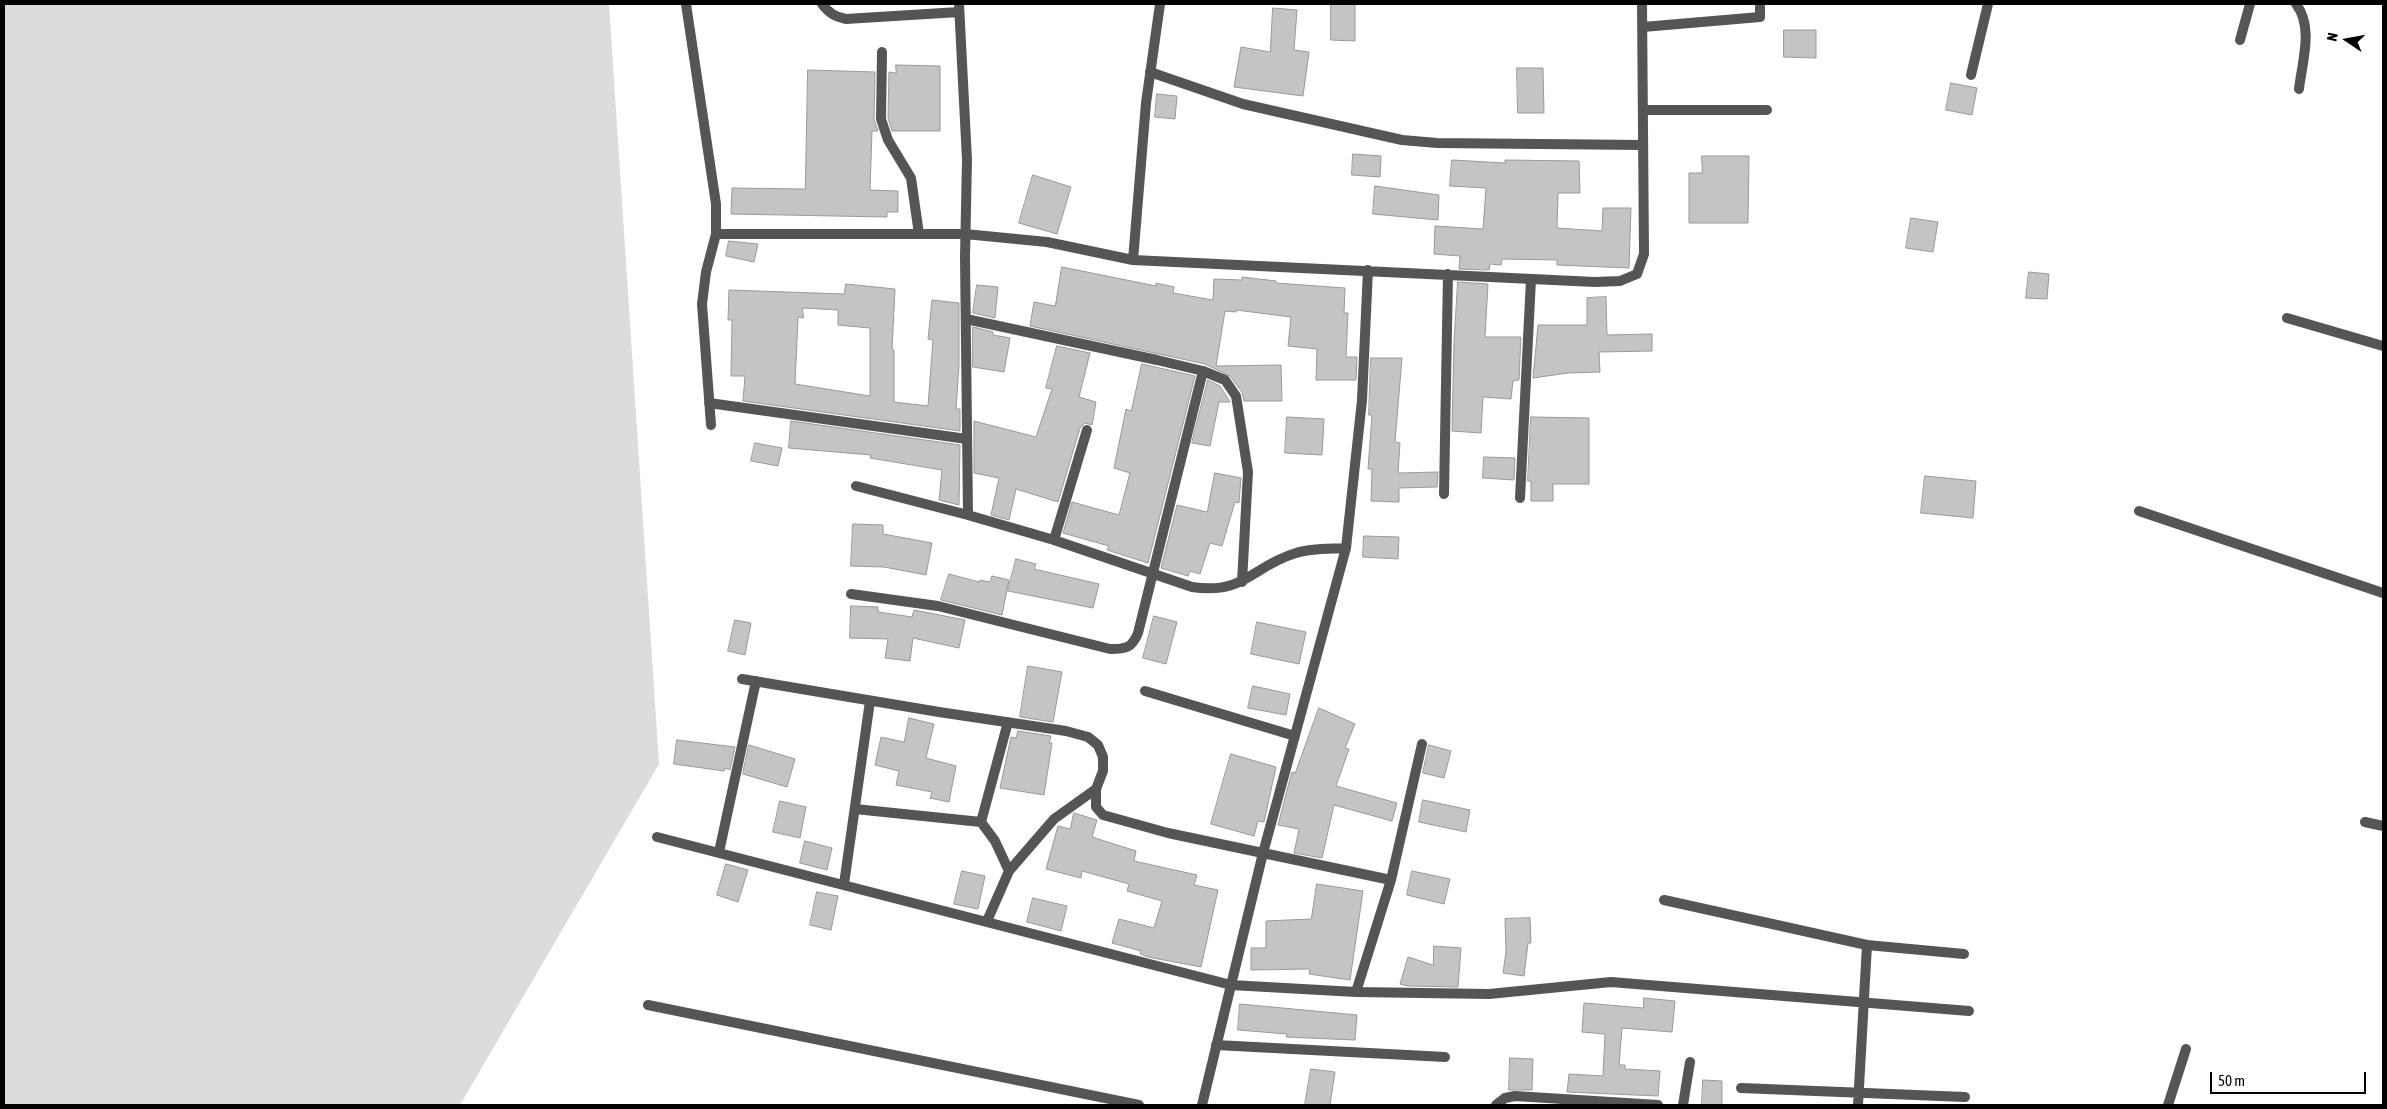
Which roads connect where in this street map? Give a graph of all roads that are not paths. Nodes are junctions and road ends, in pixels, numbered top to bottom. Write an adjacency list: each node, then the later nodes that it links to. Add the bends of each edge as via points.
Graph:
1 (686, 4): 19 (street, via 716,204)
2 (822, 4): 9 (street, via 836,17 846,19)
3 (1160, 4): 13 (street)
4 (1642, 4): 10 (street)
5 (1760, 4): 10 (street, via 1760,17)
6 (1988, 4): 14 (street)
7 (2250, 4): 11 (street)
8 (2296, 4): 15 (street, via 2303,13 2306,27)
9 (959, 8): 21 (street, via 967,160)
10 (1643, 27): 16 (street)
11 (2240, 40)
12 (882, 52): 20 (street, via 881,119 888,140 911,178)
13 (1150, 72): 18 (street, via 1243,104 1402,140); 22 (street)
14 (1971, 76)
15 (2299, 89)
16 (1643, 110): 17 (street); 18 (street)
17 (1767, 110)
18 (1643, 145): 25 (street, via 1644,254 1637,274 1620,281)
19 (716, 234): 20 (street); 30 (street, via 702,304)
20 (919, 234): 21 (street)
21 (966, 234): 22 (street, via 1047,242); 27 (street)
22 (1133, 260): 23 (street)
23 (1368, 270): 24 (street); 40 (street, via 1362,400)
24 (1448, 274): 25 (street); 35 (street)
25 (1532, 279): 36 (street)
26 (2287, 318): 28 (street)
27 (966, 319): 29 (street); 33 (street)
28 (2383, 346)
29 (1203, 371): 41 (street); 42 (street, via 1225,380 1236,396 1244,436 1248,472)
30 (709, 403): 31 (street); 33 (street)
31 (711, 425)
32 (1087, 430): 39 (street)
33 (967, 439): 38 (street)
34 (856, 486): 38 (street)
35 (1444, 494)
36 (1520, 498)
37 (2139, 511): 43 (street)
38 (968, 515): 39 (street)
39 (1054, 540): 41 (street)
40 (1346, 548): 42 (street, via 1297,552); 50 (street)
41 (1151, 573): 42 (street, via 1211,590); 44 (street, via 1138,633 1133,645 1125,649 1110,649 938,606)
42 (1242, 582)
43 (2383, 593)
44 (851, 594)
45 (742, 679): 46 (street)
46 (756, 681): 48 (street); 58 (street)
47 (1146, 691): 50 (street)
48 (870, 701): 49 (street); 53 (street)
49 (1008, 722): 52 (street, via 1088,737 1098,745 1103,757 1103,771); 54 (street)
50 (1295, 736): 59 (street)
51 (1422, 744): 61 (street)
52 (1096, 789): 59 (street, via 1096,807 1103,815 1168,833); 60 (street, via 1054,819)
53 (855, 810): 54 (street); 62 (street)
54 (981, 822): 60 (street, via 995,841)
55 (2365, 822): 56 (street)
56 (2383, 826)
57 (657, 837): 58 (street)
58 (719, 852): 62 (street)
59 (1263, 852): 61 (street); 67 (street)
60 (1009, 871): 64 (street)
61 (1391, 880): 68 (street)
62 (844, 884): 64 (street)
63 (1664, 900): 65 (street)
64 (987, 921): 67 (street)
65 (1867, 945): 66 (street); 69 (street)
66 (1964, 954)
67 (1231, 985): 68 (street); 72 (street)
68 (1356, 992): 69 (street, via 1489,994 1611,982)
69 (1864, 1002): 71 (street); 77 (street)
70 (648, 1005): 79 (street)
71 (1969, 1011)
72 (1216, 1045): 74 (street); 80 (street)
73 (2186, 1049): 85 (street)
74 (1445, 1057)
75 (1690, 1062): 83 (street)
76 (1741, 1088): 77 (street)
77 (1859, 1092): 78 (street); 84 (street)
78 (1965, 1097)
79 (1139, 1105)
80 (1202, 1105)
81 (1496, 1105): 82 (street, via 1499,1100 1515,1096)
82 (1658, 1105)
83 (1683, 1105)
84 (1858, 1105)
85 (2168, 1105)

